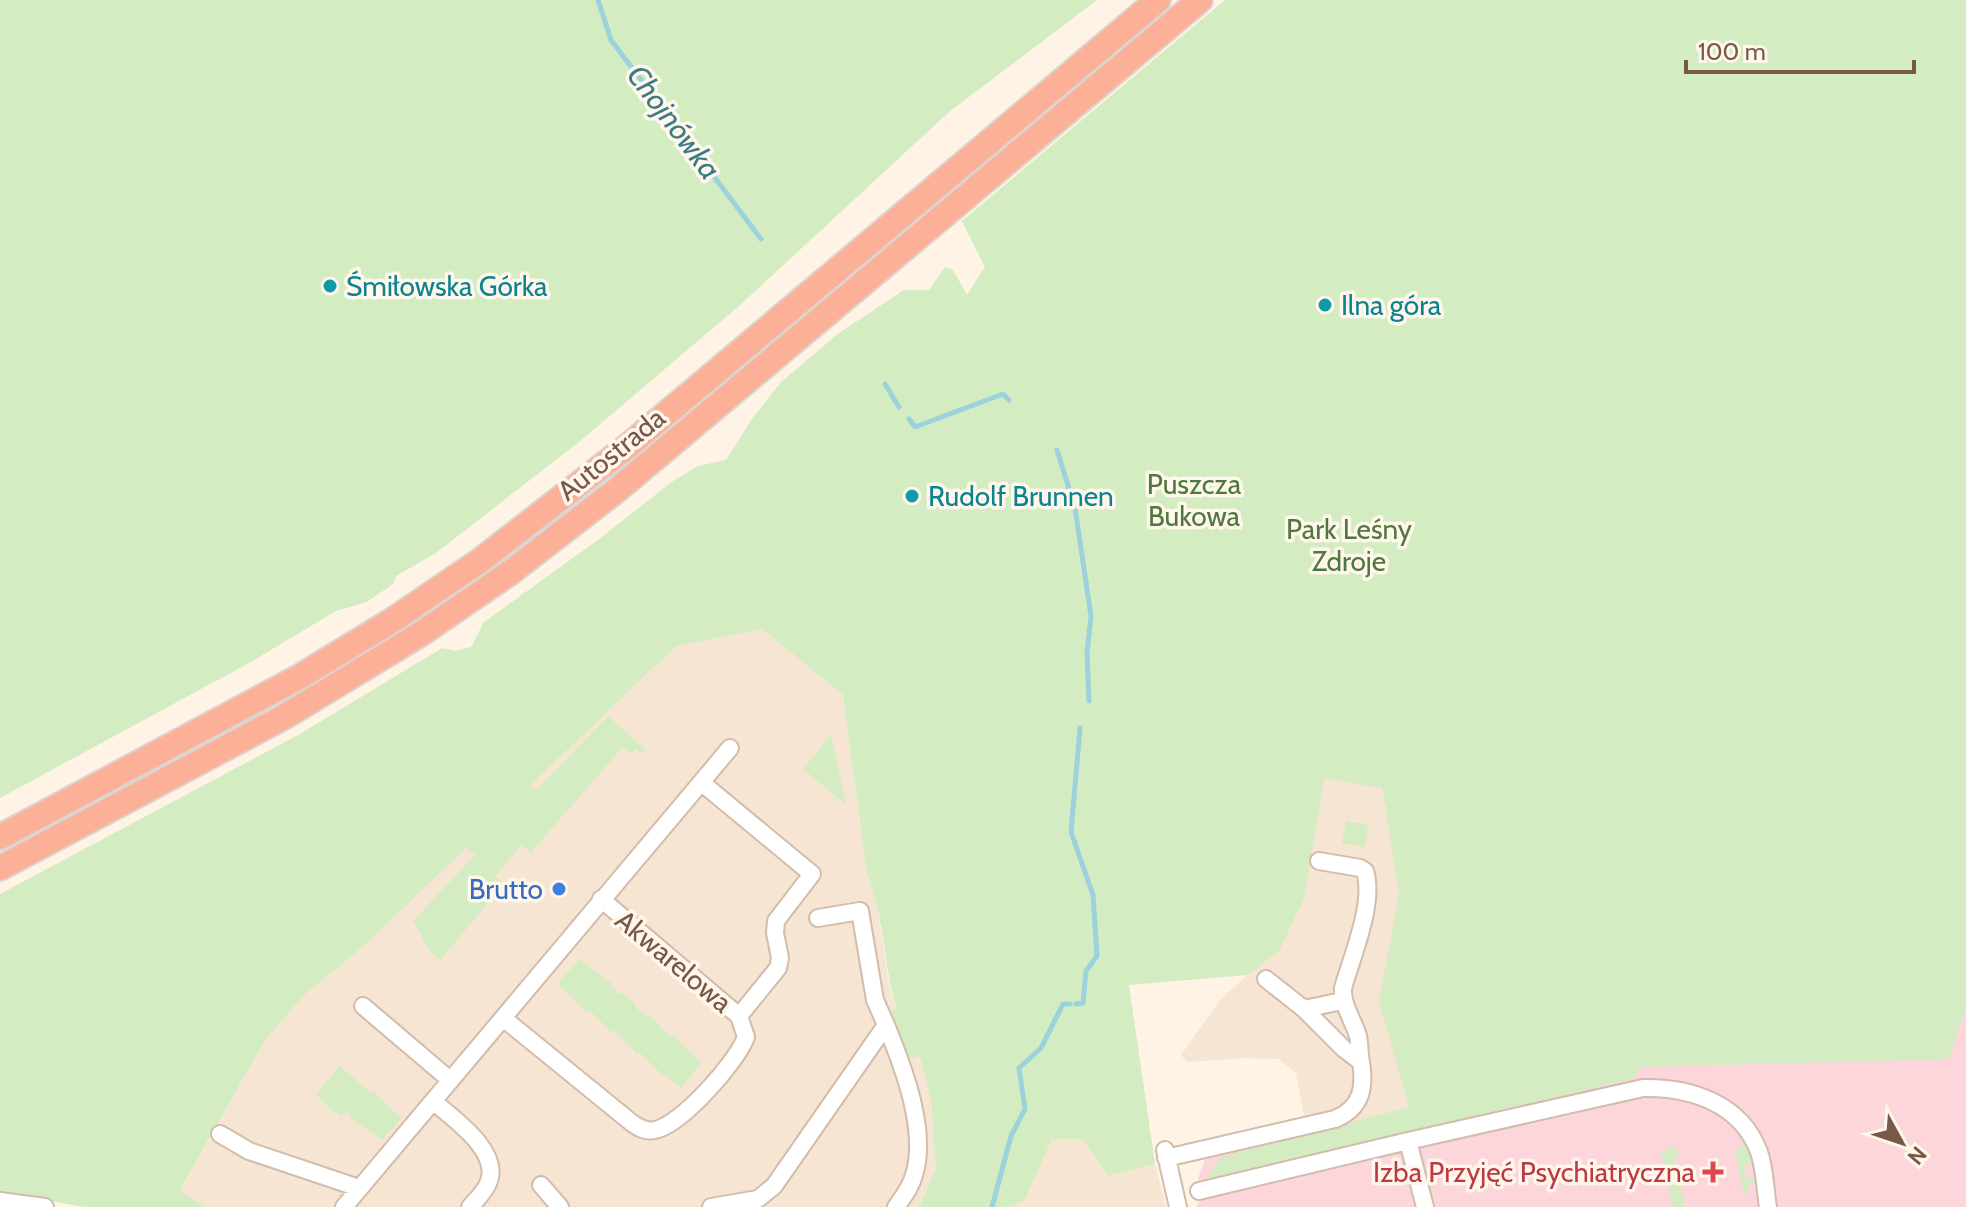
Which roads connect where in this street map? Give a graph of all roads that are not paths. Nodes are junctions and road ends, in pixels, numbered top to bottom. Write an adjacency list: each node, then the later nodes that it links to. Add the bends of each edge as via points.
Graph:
1 (1158, 0): 5 (highway, Autostrada, via 629,445 460,576 313,669)
2 (1200, 0): 7 (highway, Autostrada, via 617,490 467,603 284,717)
3 (730, 748): 4 (street, Akwarelowa)
4 (702, 783): 8 (street, Akwarelowa); 14 (street, via 812,874 776,921 778,968)
5 (0, 837)
6 (1319, 861): 11 (street, via 1360,868 1367,877 1365,910)
7 (0, 868)
8 (601, 899): 14 (street, Akwarelowa); 15 (street, Akwarelowa)
9 (818, 918): 16 (street, via 860,911 875,1000)
10 (1266, 979): 13 (street)
11 (1342, 1001): 13 (street); 17 (street, via 1359,1040)
12 (363, 1006): 18 (street)
13 (1304, 1009): 17 (street)
14 (739, 1016): 15 (street, Akwarelowa, via 746,1037 739,1051 684,1112 652,1131 632,1123)
15 (503, 1018): 18 (street, Akwarelowa)
16 (886, 1025): 30 (street, via 766,1194); 31 (street, via 909,1084 917,1144 915,1174)
17 (1361, 1062): 32 (street, via 1361,1096 1346,1114 1166,1154)
18 (450, 1080): 19 (street, Akwarelowa)
19 (433, 1101): 23 (street, Akwarelowa); 28 (street, via 478,1142 490,1165 489,1181)
20 (220, 1134): 23 (street, via 249,1151)
21 (1408, 1141): 24 (street); 33 (street); 34 (street, via 1643,1088 1690,1092 1727,1110 1749,1132 1760,1155)
22 (541, 1185): 29 (street)
23 (359, 1188): 27 (street, Akwarelowa)
24 (1199, 1191)
25 (0, 1201): 26 (street)
26 (45, 1207)
27 (344, 1207)
28 (470, 1207)
29 (560, 1207)
30 (711, 1207)
31 (896, 1207)
32 (1178, 1207)
33 (1425, 1207)
34 (1768, 1207)

